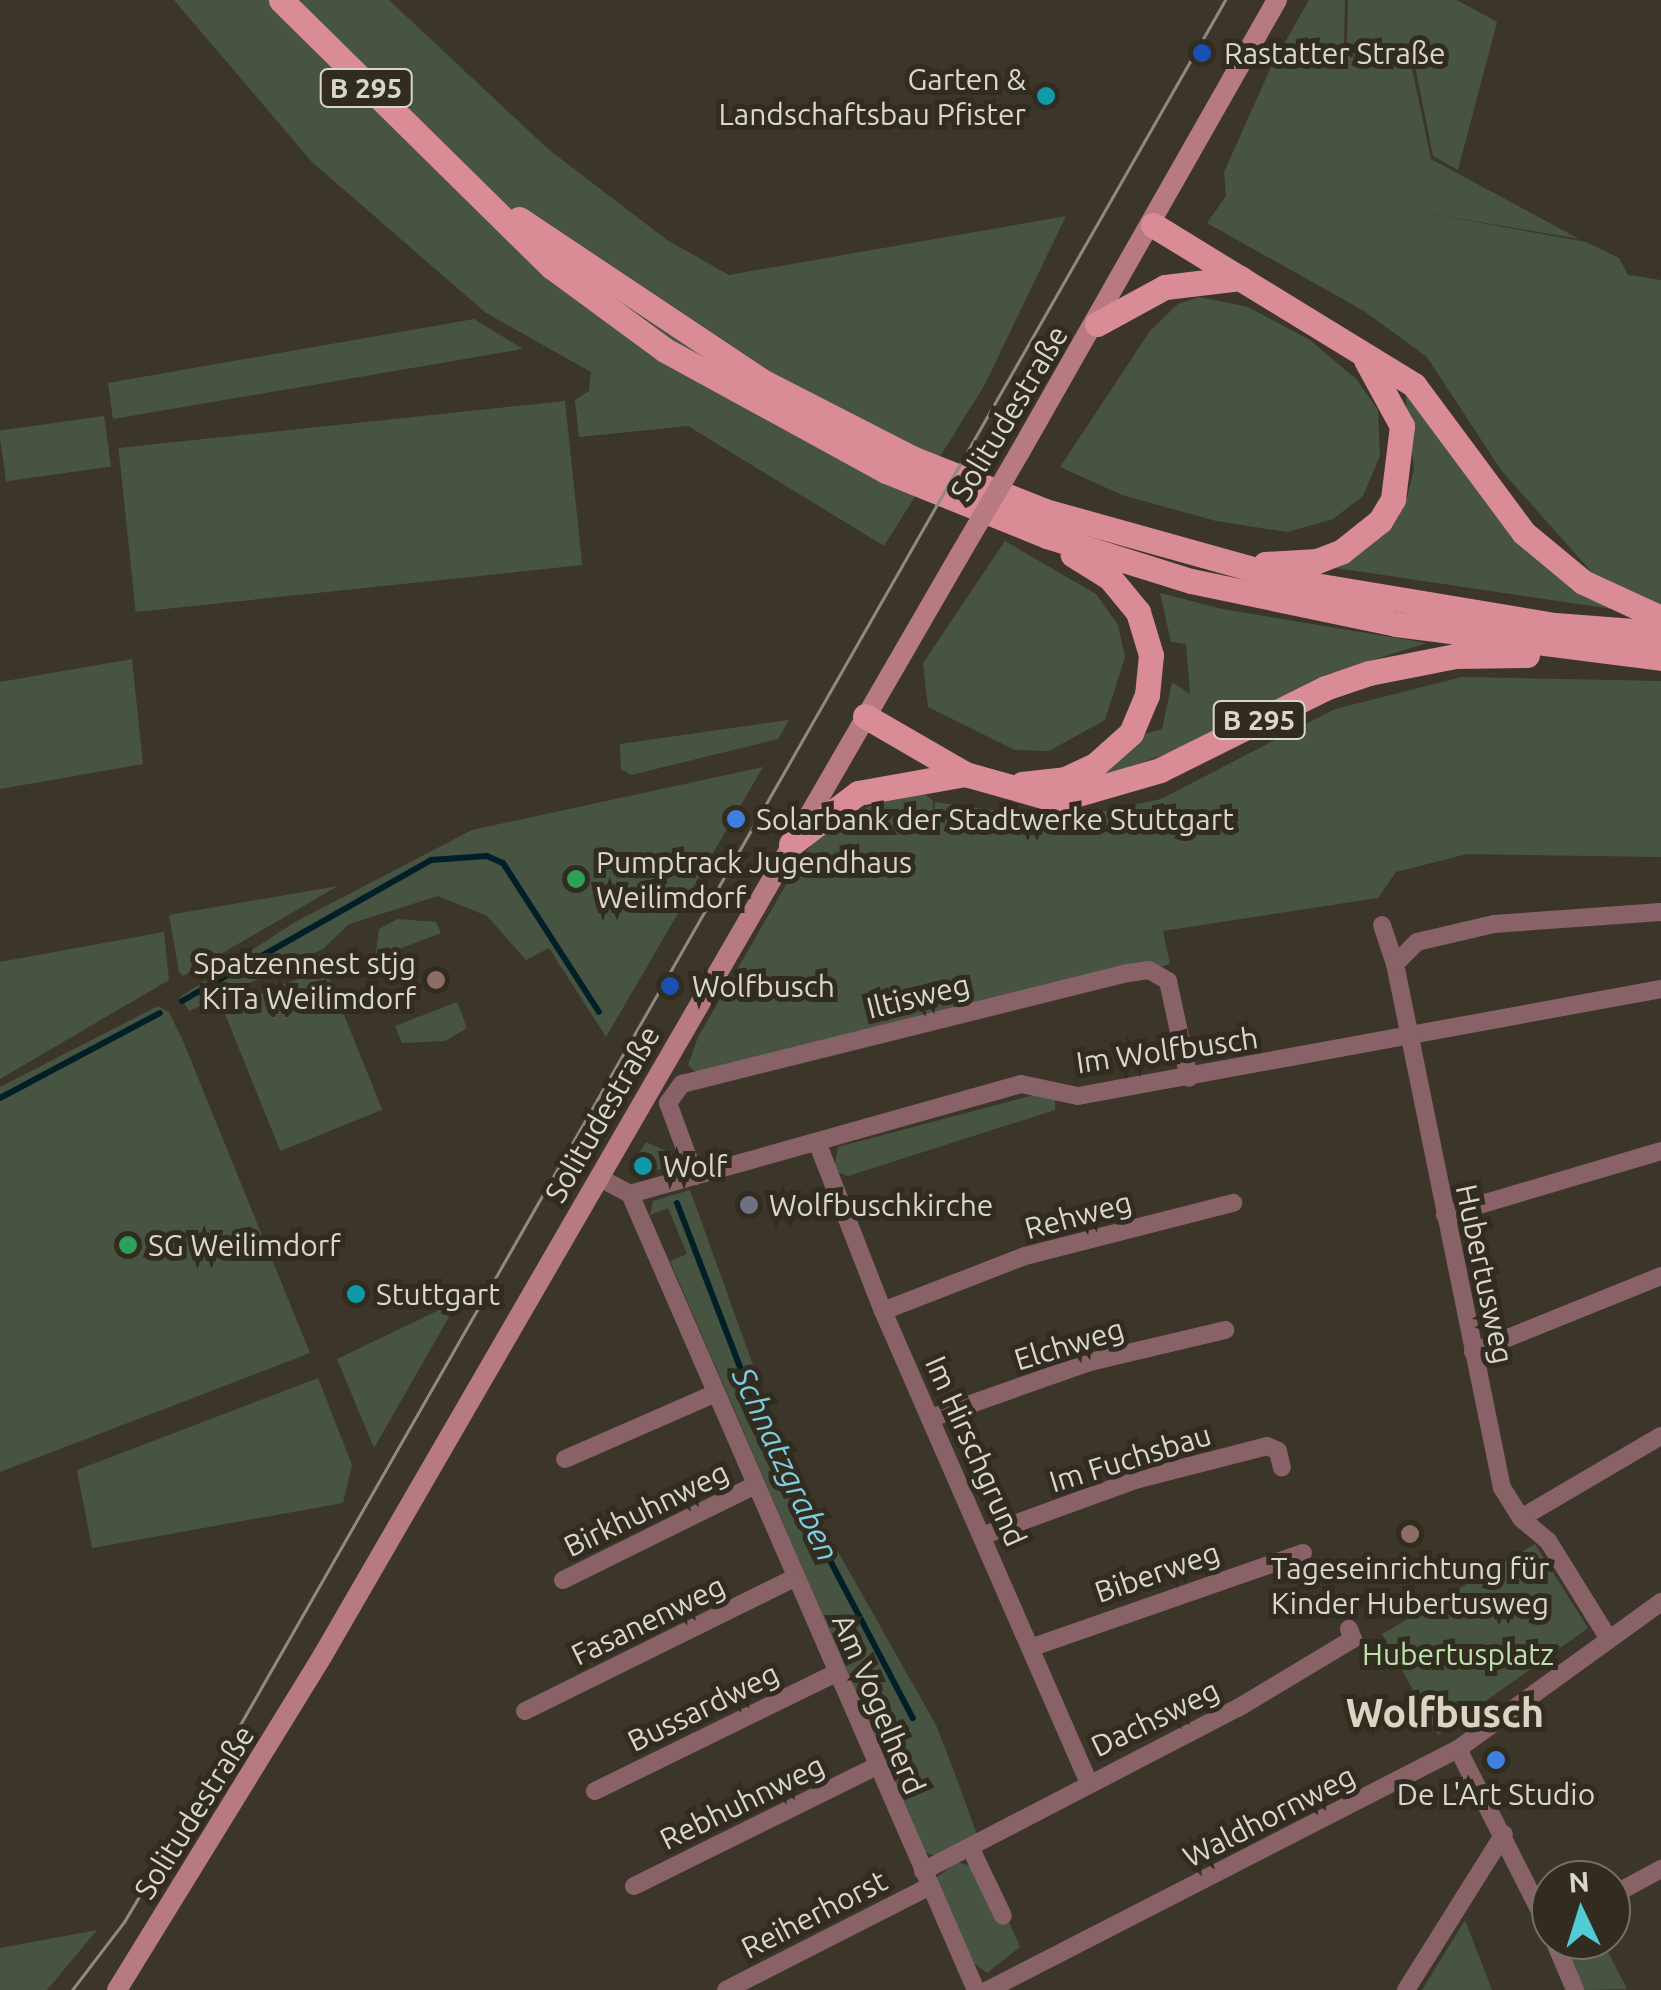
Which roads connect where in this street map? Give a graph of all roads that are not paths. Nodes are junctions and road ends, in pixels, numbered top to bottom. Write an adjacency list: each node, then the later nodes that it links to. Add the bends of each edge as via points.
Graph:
1 (281, 0): 3 (main road, B 295)
2 (1277, 0): 4 (main road, Solitudestraße)
3 (454, 173): 8 (main road, B 295, via 552,268 665,350 886,471); 9 (main road, B 295, via 678,329 839,422 1028,505)
4 (1153, 225): 5 (main road, B 295); 6 (main road, Solitudestraße)
5 (1240, 278): 6 (main road, via 1165,287); 7 (main road, B 295)
6 (1097, 324): 14 (main road, Solitudestraße, bridge)
7 (1357, 348): 9 (main road, B 295, via 1383,382 1402,426 1394,499 1380,521 1341,552 1318,562); 10 (main road, B 295, via 1414,385 1496,501 1550,558 1619,603)
8 (1047, 536): 12 (main road, B 295, via 1280,602); 16 (main road, B 295, via 1126,595 1145,632 1152,676 1132,733 1116,749 1065,779)
9 (1240, 570): 11 (main road, B 295, via 1462,612)
10 (1661, 618)
11 (1661, 633)
12 (1559, 648): 13 (main road, B 295); 16 (main road, B 295, via 1522,657 1455,656 1369,673 1160,770 1087,795 1057,800)
13 (1661, 658)
14 (865, 716): 15 (main road, B 295); 17 (main road, Solitudestraße)
15 (964, 774): 16 (main road, B 295); 17 (main road, B 295, via 858,793)
16 (1002, 786)
17 (791, 844): 27 (main road, Solitudestraße)
18 (1661, 912): 20 (street, via 1494,924 1417,942)
19 (1382, 925): 20 (street, Hubertusweg)
20 (1395, 964): 22 (street, Hubertusweg)
21 (1661, 988): 22 (street, Im Wolfbusch)
22 (1407, 1037): 23 (street, Im Wolfbusch); 30 (street, Hubertusweg)
23 (1190, 1078): 24 (street, Im Wolfbusch, via 1078,1096 1021,1084); 26 (street, Iltisweg, via 1168,981 1149,970 692,1080 670,1094)
24 (817, 1142): 26 (street, Im Wolfbusch); 32 (street, Im Hirschgrund)
25 (1661, 1152): 30 (street)
26 (695, 1176): 28 (street, Im Wolfbusch)
27 (600, 1178): 28 (street); 65 (main road, Solitudestraße, via 259,1765)
28 (630, 1194): 35 (street, Am Vogelherd)
29 (1233, 1203): 32 (street, Rehweg, via 1025,1256)
30 (1444, 1215): 34 (street, Hubertusweg)
31 (1661, 1276): 34 (street)
32 (883, 1310): 36 (street, Im Hirschgrund)
33 (1226, 1330): 36 (street, Elchweg, via 1090,1362)
34 (1473, 1352): 41 (street, Hubertusweg, via 1502,1488)
35 (714, 1394): 38 (street); 40 (street, Am Vogelherd)
36 (931, 1418): 42 (street, Im Hirschgrund)
37 (1661, 1436): 41 (street)
38 (565, 1459)
39 (1282, 1468): 42 (street, Im Fuchsbau, via 1278,1451 1267,1446 1135,1480)
40 (753, 1486): 44 (street, Am Vogelherd); 45 (street, Birkhuhnweg)
41 (1521, 1518): 48 (street, via 1548,1540)
42 (984, 1536): 49 (street, Im Hirschgrund)
43 (1303, 1552): 49 (street, Biberweg)
44 (794, 1578): 50 (street, Am Vogelherd); 51 (street, Fasanenweg)
45 (563, 1580)
46 (1661, 1602): 48 (street, Waldhornweg)
47 (1349, 1629): 54 (street, Dachsweg, via 1353,1639 1238,1708)
48 (1608, 1636): 52 (street, Waldhornweg)
49 (1030, 1648): 54 (street, Im Hirschgrund)
50 (836, 1673): 53 (street, Am Vogelherd); 55 (street, Bussardweg)
51 (526, 1711)
52 (1458, 1749): 56 (street); 68 (street, Waldhornweg)
53 (874, 1767): 59 (street, Am Vogelherd); 61 (street, Rebhuhnweg)
54 (1088, 1782): 57 (street, Dachsweg)
55 (595, 1791)
56 (1504, 1834): 62 (street); 69 (street)
57 (970, 1846): 59 (street, Dachsweg); 63 (street)
58 (1661, 1869): 60 (street)
59 (926, 1879): 66 (street, Reiherhorst); 67 (street, Am Vogelherd)
60 (1631, 1885)
61 (634, 1886)
62 (1531, 1890)
63 (1003, 1916)
64 (1563, 1960): 70 (street)
65 (117, 1990)
66 (726, 1990)
67 (976, 1990)
68 (988, 1990)
69 (1406, 1990)
70 (1575, 1990)

